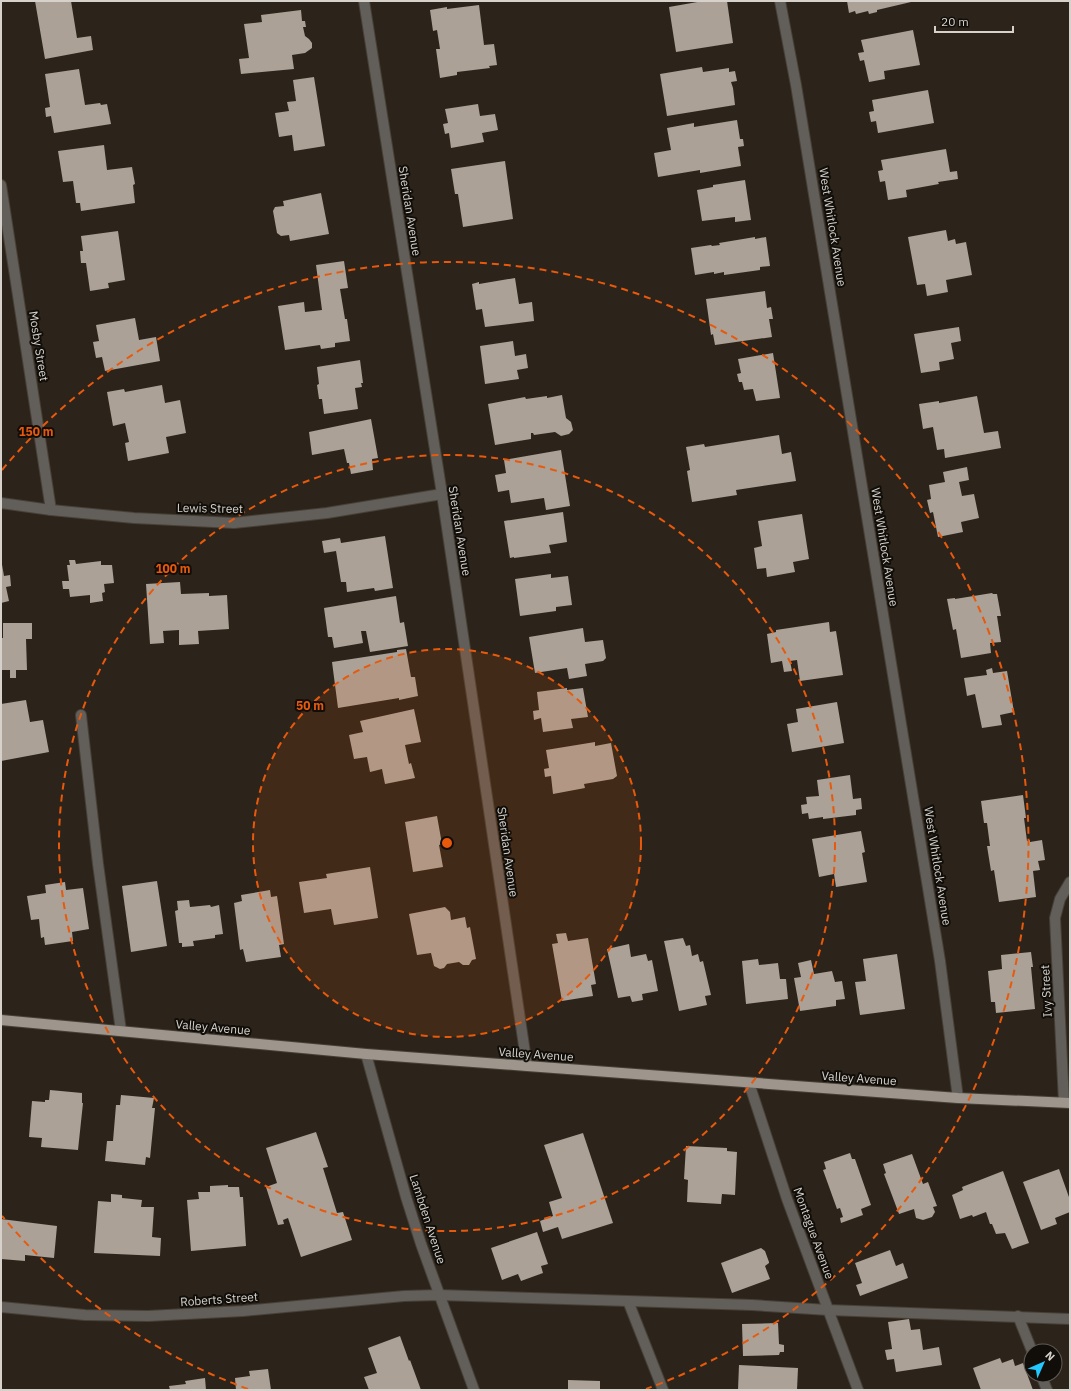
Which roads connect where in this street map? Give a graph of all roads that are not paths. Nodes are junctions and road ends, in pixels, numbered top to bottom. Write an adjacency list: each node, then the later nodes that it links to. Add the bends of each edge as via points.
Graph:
1 (364, 1): 4 (street, Sheridan Avenue)
2 (780, 1): 14 (street, West Whitlock Avenue, via 938,946)
3 (1, 185): 6 (street, Mosby Street)
4 (442, 494): 6 (street, Lewis Street, via 327,513 234,523 134,518); 12 (street, Sheridan Avenue)
5 (1, 503): 6 (street, Lewis Street)
6 (51, 510)
7 (81, 715): 10 (street)
8 (1070, 882): 15 (street, Ivy Street, via 1060,899 1055,918)
9 (1, 1020): 10 (main road, Valley Avenue)
10 (121, 1031): 11 (main road, Valley Avenue)
11 (366, 1054): 12 (main road, Valley Avenue); 16 (street, Lambden Avenue, via 406,1197)
12 (527, 1066): 13 (main road, Valley Avenue)
13 (749, 1083): 14 (main road, Valley Avenue); 19 (street, Montague Avenue, via 787,1199)
14 (958, 1098): 15 (main road, Valley Avenue)
15 (1067, 1102)
16 (439, 1295): 17 (street, Roberts Street); 18 (street, Roberts Street, via 148,1316 85,1315); 23 (street, Lambden Avenue)
17 (628, 1301): 19 (street, Roberts Street); 24 (street)
18 (1, 1307)
19 (828, 1310): 20 (street, Roberts Street); 25 (street, Montague Avenue)
20 (1018, 1316): 21 (street, Roberts Street); 22 (street)
21 (1070, 1319)
22 (1029, 1343)
23 (474, 1390)
24 (663, 1390)
25 (858, 1390)

